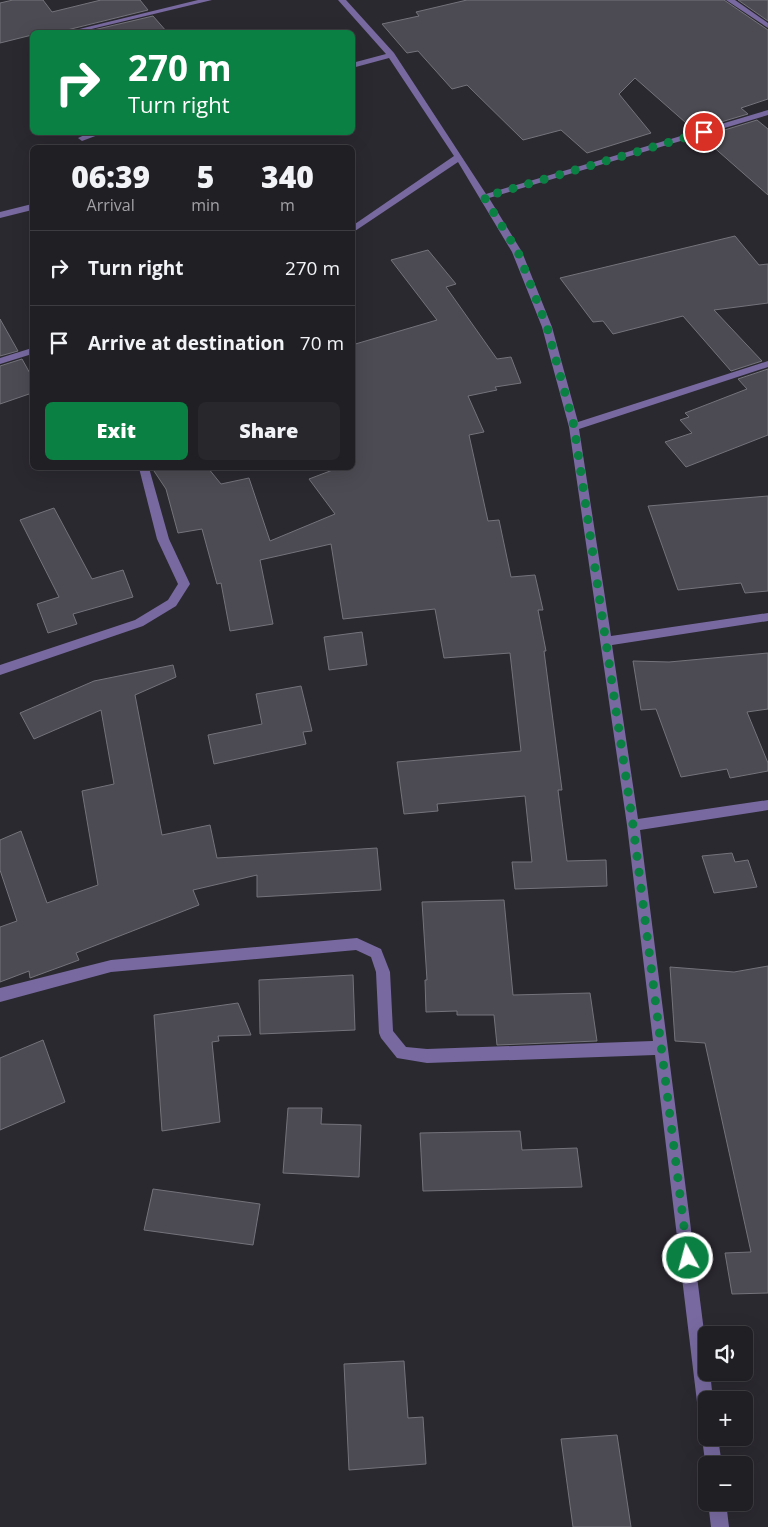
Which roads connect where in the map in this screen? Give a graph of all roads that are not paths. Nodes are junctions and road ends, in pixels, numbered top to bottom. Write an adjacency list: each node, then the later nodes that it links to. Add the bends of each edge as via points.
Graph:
1 (208, 0): 5 (street)
2 (342, 0): 6 (street)
3 (730, 0): 4 (street)
4 (766, 22)
5 (80, 30)
6 (391, 55): 7 (street); 11 (street)
7 (355, 65)
8 (768, 112): 12 (street)
9 (92, 135): 10 (street)
10 (82, 138)
11 (459, 157): 12 (street); 15 (street)
12 (484, 197): 19 (street, via 518,252 544,319)
13 (30, 208): 14 (street)
14 (0, 215)
15 (355, 228)
16 (30, 352): 17 (street)
17 (0, 361)
18 (768, 364): 19 (street)
19 (574, 426): 22 (street)
20 (145, 470): 23 (street, via 163,539 184,584 172,603 139,623)
21 (768, 617): 22 (street)
22 (606, 641): 25 (street)
23 (0, 670)
24 (768, 805): 25 (street)
25 (633, 825): 27 (street)
26 (0, 995): 27 (street, via 111,966 357,944 376,954 383,972 386,1033 402,1053 428,1056)
27 (662, 1048): 28 (street)
28 (704, 1391)
29 (719, 1511): 30 (street)
30 (720, 1527)

